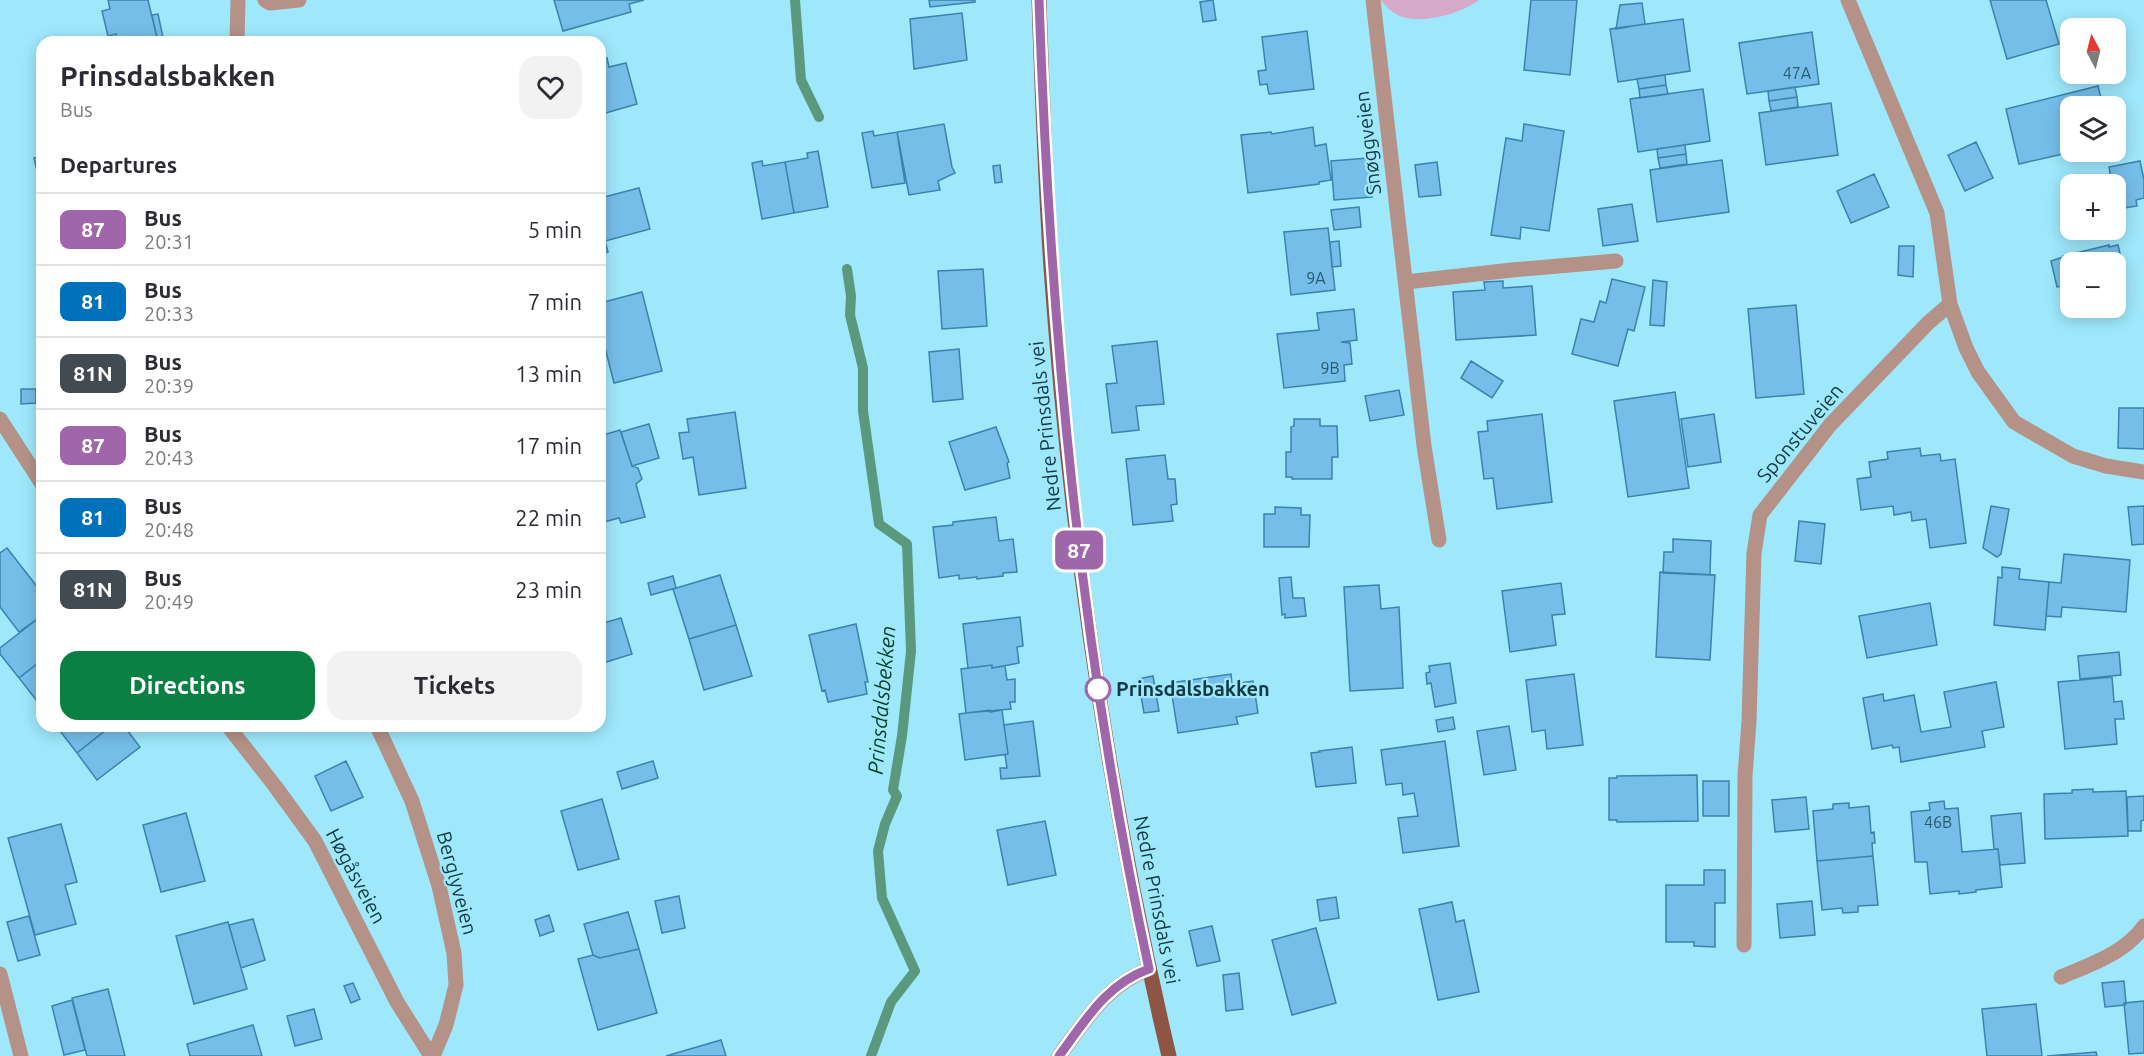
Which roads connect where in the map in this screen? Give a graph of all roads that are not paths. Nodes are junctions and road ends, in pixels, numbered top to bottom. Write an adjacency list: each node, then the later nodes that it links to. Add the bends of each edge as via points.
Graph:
1 (238, 0): 7 (street)
2 (265, 0): 3 (street)
3 (299, 0)
4 (1039, 0): 19 (main road, Nedre Prinsdals vei, via 1051,266 1077,531 1107,745)
5 (1373, 0): 9 (street, Snøggveien)
6 (1848, 0): 10 (street, via 1937,213)
7 (237, 36)
8 (1616, 261): 9 (street)
9 (1406, 282): 14 (street, Snøggveien)
10 (1950, 304): 12 (street, via 1978,372 2014,422 2073,456); 18 (street, Sponstuveien, via 1830,425 1760,516 1754,552 1745,776)
11 (0, 419): 13 (street)
12 (2144, 472)
13 (36, 475)
14 (1438, 540)
15 (233, 732): 23 (street, Høgåsveien, via 315,841 398,1002)
16 (380, 732): 23 (street, Berglyveien, via 412,801 439,886 453,953 456,985 446,1025)
17 (2144, 926): 21 (street, via 2113,955)
18 (1744, 945)
19 (1149, 969): 24 (street, via 1113,988); 25 (main road, Nedre Prinsdals vei)
20 (0, 974): 22 (street)
21 (2061, 977)
22 (21, 1056)
23 (432, 1056)
24 (1059, 1056)
25 (1169, 1056)

